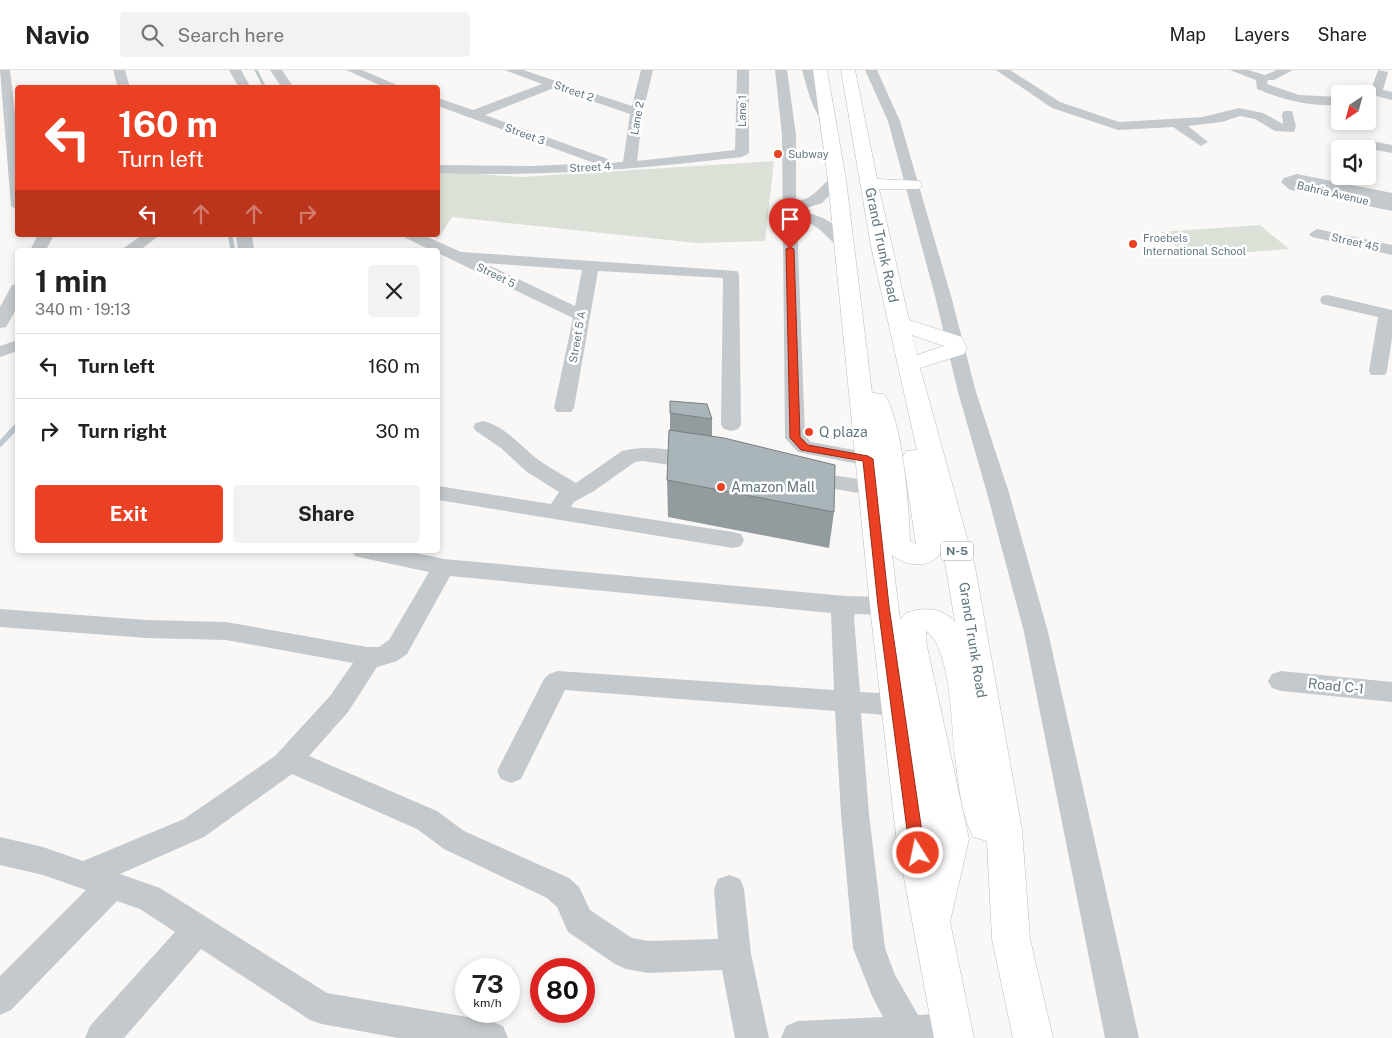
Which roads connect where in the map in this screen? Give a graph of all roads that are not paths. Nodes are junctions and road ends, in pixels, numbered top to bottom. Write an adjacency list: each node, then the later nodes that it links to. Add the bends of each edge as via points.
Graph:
1 (4, 70): 35 (street)
2 (119, 70): 21 (street)
3 (235, 70): 22 (street)
4 (276, 70): 23 (street)
5 (352, 70): 24 (street)
6 (511, 70): 20 (street, Street 2)
7 (647, 70): 30 (street, Lane 2)
8 (743, 70): 39 (street, Lane 1)
9 (781, 70): 49 (street, via 789,135)
10 (809, 70): 33 (street, via 817,99)
11 (820, 70): 33 (highway)
12 (848, 70): 45 (highway, Grand Trunk Road / N-5)
13 (871, 70): 46 (street, via 894,121)
14 (993, 70): 15 (street)
15 (1001, 70): 34 (street, via 1056,105 1100,121 1133,127)
16 (1236, 70): 26 (street, via 1262,78 1261,86 1274,92 1313,101)
17 (1287, 70): 19 (street)
18 (1382, 72): 25 (street, via 1376,92)
19 (1270, 77)
20 (554, 84): 30 (street, Street 2); 32 (street)
21 (123, 85)
22 (243, 85)
23 (286, 85)
24 (390, 85)
25 (1392, 96)
26 (1331, 101)
27 (440, 103): 32 (street, Street 3)
28 (1376, 105): 29 (street)
29 (1392, 108)
30 (637, 112): 42 (street, Lane 2)
31 (1288, 114): 34 (street, via 1288,129 1260,116 1239,112 1217,119)
32 (472, 115): 41 (street, Street 3)
33 (828, 118): 44 (highway)
34 (1176, 123): 36 (street)
35 (14, 127): 40 (street)
36 (1201, 142)
37 (1376, 146): 38 (street)
38 (1392, 149)
39 (742, 152): 42 (street, Street 4)
40 (7, 164): 50 (street)
41 (613, 166): 42 (street, Street 4); 43 (street, Street 4, via 534,170)
42 (630, 166)
43 (440, 169)
44 (837, 180): 49 (street, via 819,199); 54 (highway)
45 (870, 184): 46 (highway); 66 (highway, Grand Trunk Road / N-5)
46 (913, 185): 67 (street)
47 (1392, 198): 48 (street, Bahria Avenue, via 1297,179 1290,182 1296,186)
48 (1392, 206)
49 (789, 210): 54 (street, via 823,221); 77 (street, via 795,438 805,448)
50 (15, 211)
51 (1317, 234): 58 (street, Street 45)
52 (149, 237): 55 (street)
53 (415, 237): 56 (street, Street 5)
54 (844, 243): 72 (highway)
55 (132, 248)
56 (439, 248)
57 (440, 249): 59 (street, Street 5)
58 (1392, 250)
59 (458, 257): 60 (street); 63 (street, Street 5)
60 (591, 266): 63 (street, Street 5 A); 75 (street, via 731,274)
61 (15, 296): 65 (street)
62 (1328, 300): 64 (street)
63 (581, 315): 74 (street, Street 5 A)
64 (1390, 315): 71 (street)
65 (0, 323)
66 (899, 324): 67 (highway); 70 (highway, Grand Trunk Road / N-5)
67 (955, 345): 70 (highway); 112 (street, via 1036,632)
68 (15, 346): 69 (street)
69 (0, 352)
70 (908, 364): 73 (highway, Grand Trunk Road / N-5)
71 (1378, 371)
72 (859, 381): 73 (highway, via 876,400 883,427 895,503 897,545 912,556 930,548 909,428 908,414); 77 (highway)
73 (916, 398): 102 (highway, Grand Trunk Road / N-5, via 961,568 1004,830)
74 (564, 408)
75 (731, 425)
76 (483, 427): 81 (street, via 508,443 534,467)
77 (868, 459): 80 (highway)
78 (719, 465): 81 (street, via 634,455)
79 (785, 475): 80 (street)
80 (871, 488): 88 (highway)
81 (575, 492): 83 (street, via 566,497)
82 (440, 493): 83 (street)
83 (556, 513): 84 (street)
84 (733, 540)
85 (377, 553): 86 (street)
86 (444, 567): 87 (street); 90 (street, via 398,647 390,655)
87 (845, 605): 88 (street); 93 (street, via 842,618)
88 (884, 606): 94 (highway)
89 (0, 618): 90 (street, via 146,629 226,631 354,654)
90 (369, 660): 95 (street, via 339,704)
91 (1281, 681): 92 (street, Road C-1)
92 (1392, 692)
93 (847, 701): 94 (street); 96 (street, via 558,681); 105 (street, via 869,948 883,985)
94 (897, 705): 100 (highway, via 914,835)
95 (289, 760): 98 (street, via 194,828); 103 (street, via 427,820 454,840 558,888 568,897 579,921 626,953 648,957)
96 (511, 771)
97 (0, 851): 98 (street, via 43,860)
98 (98, 880): 101 (street, via 149,898); 104 (street)
99 (729, 889): 103 (street)
100 (932, 925): 102 (highway, via 952,839 911,642 912,626 916,620 924,619 941,626 948,635 961,680 988,843); 106 (highway)
101 (198, 929): 107 (street); 108 (street, via 322,1008)
102 (1011, 939): 111 (highway, Grand Trunk Road / N-5)
103 (736, 954): 109 (street)
104 (0, 999)
105 (909, 1032): 106 (street); 110 (street)
106 (953, 1034)
107 (102, 1038)
108 (492, 1038)
109 (752, 1038)
110 (798, 1038)
111 (1033, 1038)
112 (1122, 1038)

